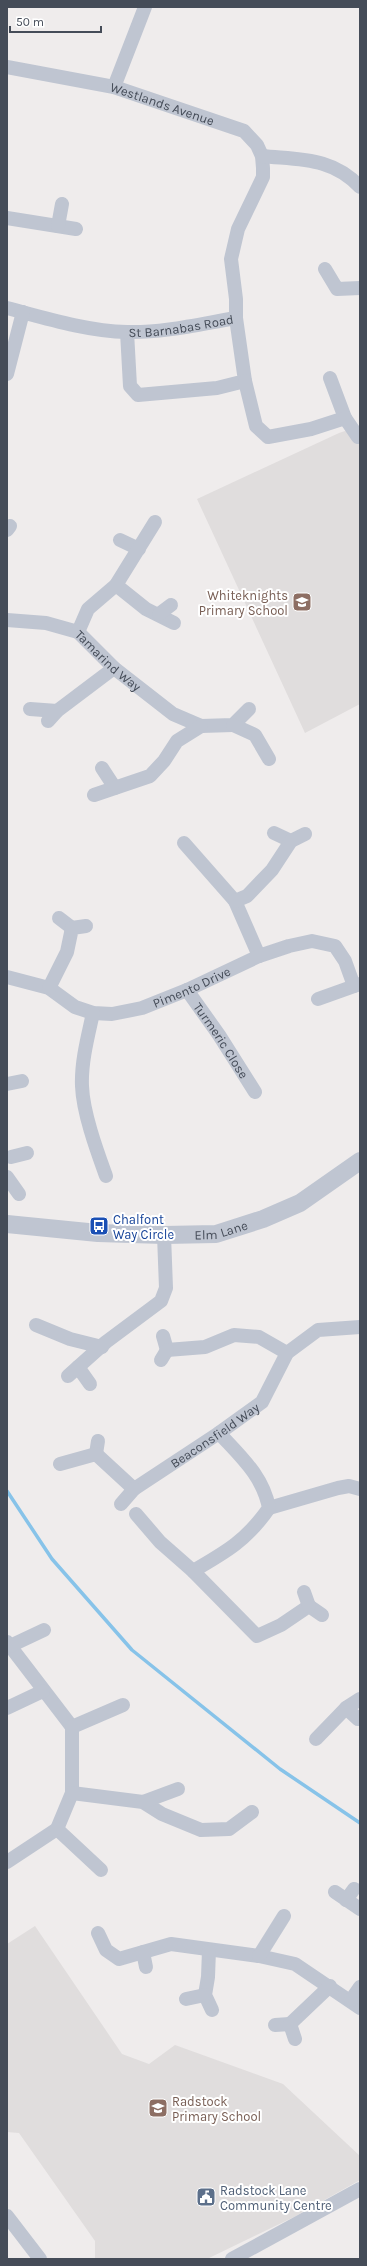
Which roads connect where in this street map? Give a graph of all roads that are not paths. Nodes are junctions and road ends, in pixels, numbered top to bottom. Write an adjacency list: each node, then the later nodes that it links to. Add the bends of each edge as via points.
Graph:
1 (145, 7): 3 (street)
2 (7, 67): 3 (street, Westlands Avenue)
3 (114, 87): 4 (street, Westlands Avenue, via 244,131 257,145)
4 (262, 156): 5 (street, via 324,162 352,178); 14 (street, St Barnabas Road, via 262,177 238,229 231,259)
5 (360, 187)
6 (62, 204): 8 (street)
7 (7, 218): 8 (street)
8 (58, 226): 9 (street)
9 (76, 229)
10 (325, 269): 11 (street, via 337,289)
11 (360, 288)
12 (7, 308): 13 (street, St Barnabas Road)
13 (23, 312): 15 (street, St Barnabas Road, via 75,325); 16 (street)
14 (236, 318): 15 (street, St Barnabas Road); 18 (street)
15 (127, 332): 18 (street, via 130,386 138,395 217,388)
16 (7, 374)
17 (330, 378): 19 (street)
18 (245, 381): 19 (street, via 256,426 268,437 311,429)
19 (345, 418): 20 (street)
20 (358, 437)
21 (155, 522): 23 (street)
22 (120, 540): 23 (street)
23 (139, 549): 24 (street)
24 (116, 585): 26 (street, via 146,609); 29 (street, via 88,609)
25 (170, 605): 26 (street)
26 (159, 614): 28 (street)
27 (7, 620): 29 (street, Tamarind Way, via 46,623)
28 (174, 623)
29 (78, 632): 30 (street, Tamarind Way)
30 (114, 668): 31 (street, via 53,716); 34 (street, Tamarind Way, via 173,714)
31 (30, 709)
32 (249, 709): 33 (street)
33 (233, 725): 34 (street, Tamarind Way); 35 (street, Tamarind Way, via 255,735)
34 (201, 726): 37 (street, via 177,741 150,776)
35 (269, 759)
36 (102, 768): 37 (street)
37 (115, 788): 38 (street)
38 (94, 795)
39 (274, 833): 41 (street)
40 (305, 834): 41 (street)
41 (291, 841): 43 (street, via 272,870 247,896)
42 (184, 843): 43 (street)
43 (235, 901): 45 (street)
44 (59, 918): 48 (street, via 79,927)
45 (260, 956): 47 (street, Pimento Drive, via 312,941 335,946); 49 (street, Pimento Drive)
46 (7, 977): 48 (street, Pimento Drive)
47 (357, 985): 50 (street, Pimento Drive)
48 (49, 988): 51 (street, Pimento Drive, via 75,1007)
49 (187, 990): 51 (street, Pimento Drive, via 142,1008 112,1014); 54 (street, Turmeric Close)
50 (318, 999)
51 (93, 1013): 58 (street, via 82,1087 94,1119 95,1147)
52 (22, 1081): 53 (street)
53 (7, 1084)
54 (255, 1092)
55 (27, 1153): 56 (street)
56 (8, 1158)
57 (360, 1161): 62 (street, Elm Lane, via 300,1203 263,1219 216,1234)
58 (106, 1176)
59 (7, 1177): 60 (street)
60 (19, 1194)
61 (7, 1224): 62 (street, Elm Lane, via 98,1233)
62 (164, 1235): 66 (street, via 166,1288 161,1301)
63 (36, 1325): 66 (street, via 70,1339)
64 (360, 1327): 67 (street, Beaconsfield Way, via 318,1330)
65 (163, 1336): 67 (street, via 164,1355 205,1347 234,1335 259,1337)
66 (102, 1347): 68 (street, via 73,1372)
67 (287, 1353): 69 (street, Beaconsfield Way, via 262,1402)
68 (90, 1384)
69 (219, 1433): 71 (street, Beaconsfield Way); 74 (street, via 255,1473 266,1491)
70 (60, 1464): 71 (street, via 97,1448)
71 (134, 1489): 73 (street, Beaconsfield Way)
72 (360, 1489): 74 (street, via 349,1486 338,1488)
73 (121, 1504)
74 (269, 1508): 76 (street, via 245,1537 229,1550)
75 (136, 1514): 76 (street, via 160,1542)
76 (193, 1571): 78 (street, via 257,1636 281,1625)
77 (304, 1592): 78 (street)
78 (309, 1606): 79 (street)
79 (322, 1615)
80 (44, 1630): 81 (street)
81 (9, 1644): 82 (street)
82 (43, 1691): 85 (street); 88 (street)
83 (360, 1699): 86 (street)
84 (123, 1705): 88 (street)
85 (7, 1708)
86 (346, 1708): 87 (street); 89 (street)
87 (358, 1719)
88 (72, 1727): 91 (street)
89 (316, 1739)
90 (178, 1789): 92 (street)
91 (72, 1793): 92 (street); 94 (street)
92 (143, 1802): 93 (street, via 162,1814 202,1830 229,1829)
93 (252, 1812)
94 (56, 1829): 95 (street); 96 (street)
95 (7, 1862)
96 (102, 1870)
97 (345, 1894): 98 (street)
98 (360, 1909)
99 (284, 1916): 103 (street)
100 (98, 1933): 102 (street, via 106,1950 118,1959)
101 (209, 1950): 102 (street, via 171,1944); 103 (street); 107 (street)
102 (143, 1952): 104 (street)
103 (259, 1956): 105 (street, via 295,1964)
104 (146, 1967)
105 (330, 1986): 109 (street); 111 (street)
106 (360, 1987): 109 (street)
107 (205, 1996): 108 (street); 110 (street)
108 (186, 1999)
109 (355, 2004)
110 (212, 2010)
111 (290, 2024): 112 (street); 113 (street)
112 (275, 2025)
113 (295, 2039)
114 (360, 2189): 118 (street)
115 (7, 2216): 116 (street)
116 (11, 2231): 117 (street)
117 (40, 2259)
118 (232, 2259)

